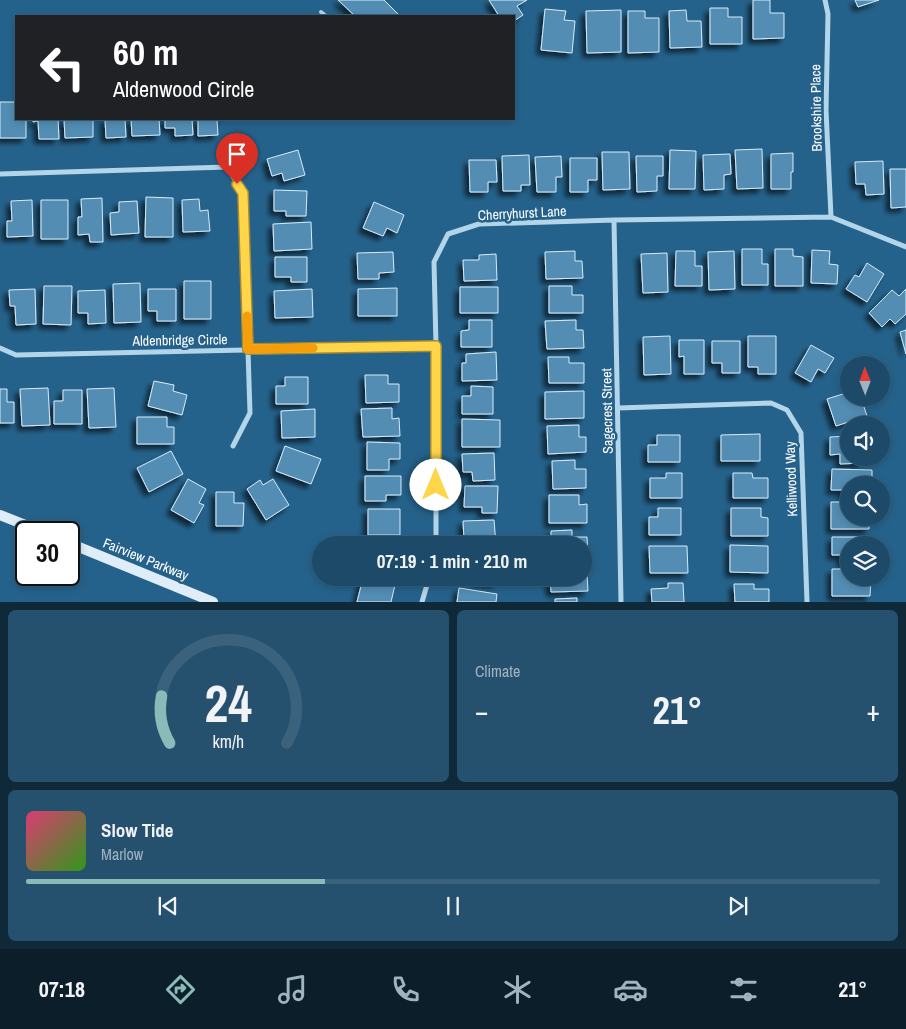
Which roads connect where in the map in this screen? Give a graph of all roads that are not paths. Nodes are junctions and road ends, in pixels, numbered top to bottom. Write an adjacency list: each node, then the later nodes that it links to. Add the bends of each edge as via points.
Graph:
1 (825, 0): 5 (street, Brookshire Place, via 828,14 826,110)
2 (321, 12): 3 (lane)
3 (325, 15)
4 (0, 174): 10 (street, Aldenbridge Circle, via 227,167 243,193)
5 (831, 216): 6 (street, Cherryhurst Lane); 7 (street, Cherryhurst Lane)
6 (614, 220): 8 (street, Cherryhurst Lane, via 479,224 448,234 434,262); 11 (street, Sagecrest Street)
7 (906, 247)
8 (436, 346): 10 (street); 15 (street, Cherryhurst Lane)
9 (0, 348): 10 (street, Aldenbridge Circle, via 16,355)
10 (248, 349): 12 (street, via 250,413)
11 (618, 408): 20 (street, Sagecrest Street); 21 (street, Kelliwood Way, via 771,403 786,410 801,433)
12 (233, 446)
13 (0, 515): 14 (main road)
14 (15, 521)
15 (436, 536)
16 (80, 548): 18 (main road, Fairview Parkway)
17 (427, 586): 19 (street)
18 (213, 602)
19 (422, 602)
20 (621, 602)
21 (807, 602)

